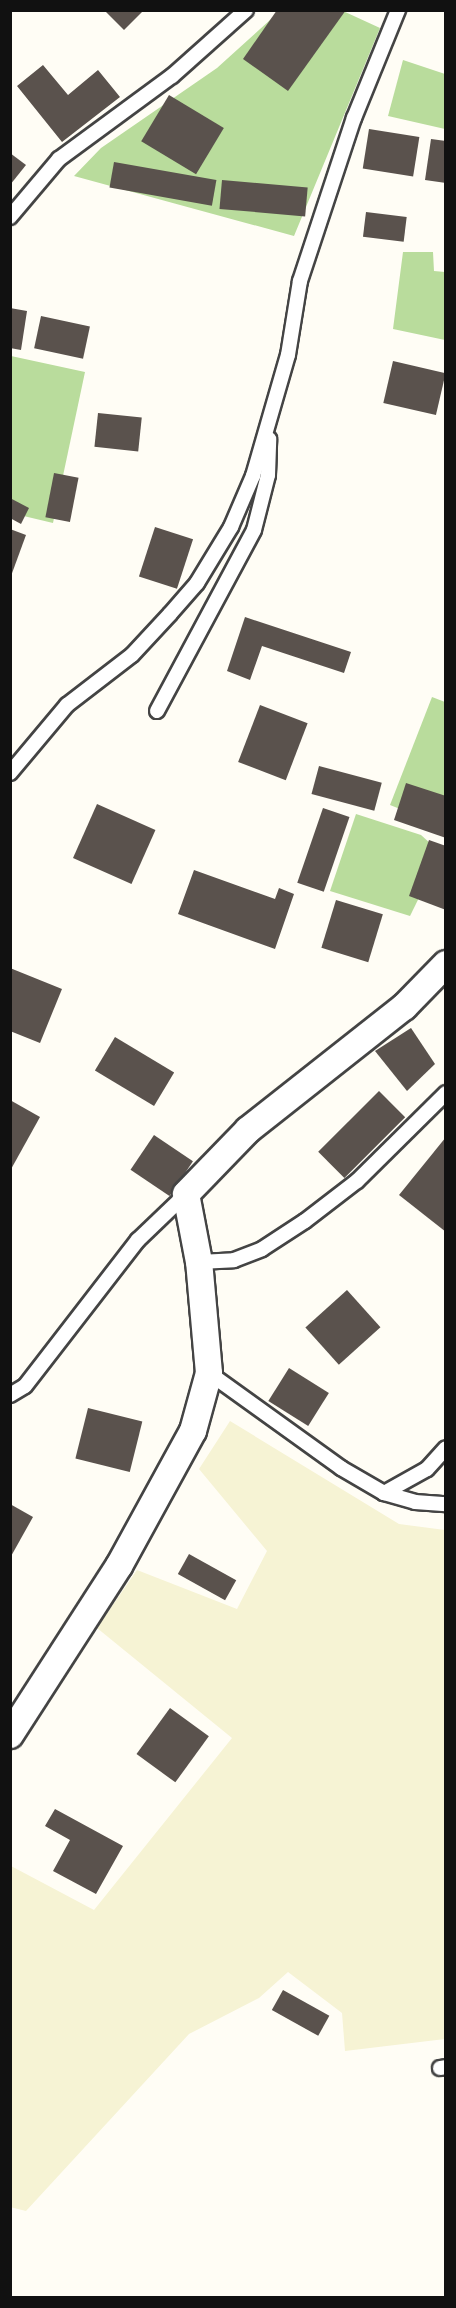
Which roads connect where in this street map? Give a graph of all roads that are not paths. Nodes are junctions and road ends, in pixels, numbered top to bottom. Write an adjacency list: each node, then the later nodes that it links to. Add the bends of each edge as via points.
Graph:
1 (246, 10): 3 (lane, via 172,76 59,159)
2 (399, 10): 4 (lane, via 354,118 300,281 288,355)
3 (10, 217)
4 (269, 421): 5 (lane, via 268,475 254,530); 6 (lane, via 253,476 231,527 196,583 132,655 68,705)
5 (157, 711)
6 (10, 773)
7 (446, 964): 9 (street, via 404,1007 248,1130)
8 (446, 1093): 10 (lane, via 357,1181 305,1221 262,1249 234,1260)
9 (186, 1194): 10 (street); 12 (lane, via 138,1240 25,1386)
10 (199, 1262): 11 (street)
11 (209, 1373): 14 (lane, via 341,1468); 16 (street, via 193,1431 165,1486 119,1566)
12 (10, 1395)
13 (446, 1448): 14 (lane, via 427,1469)
14 (384, 1493): 15 (lane, via 415,1502)
15 (446, 1504)
16 (10, 1735)

